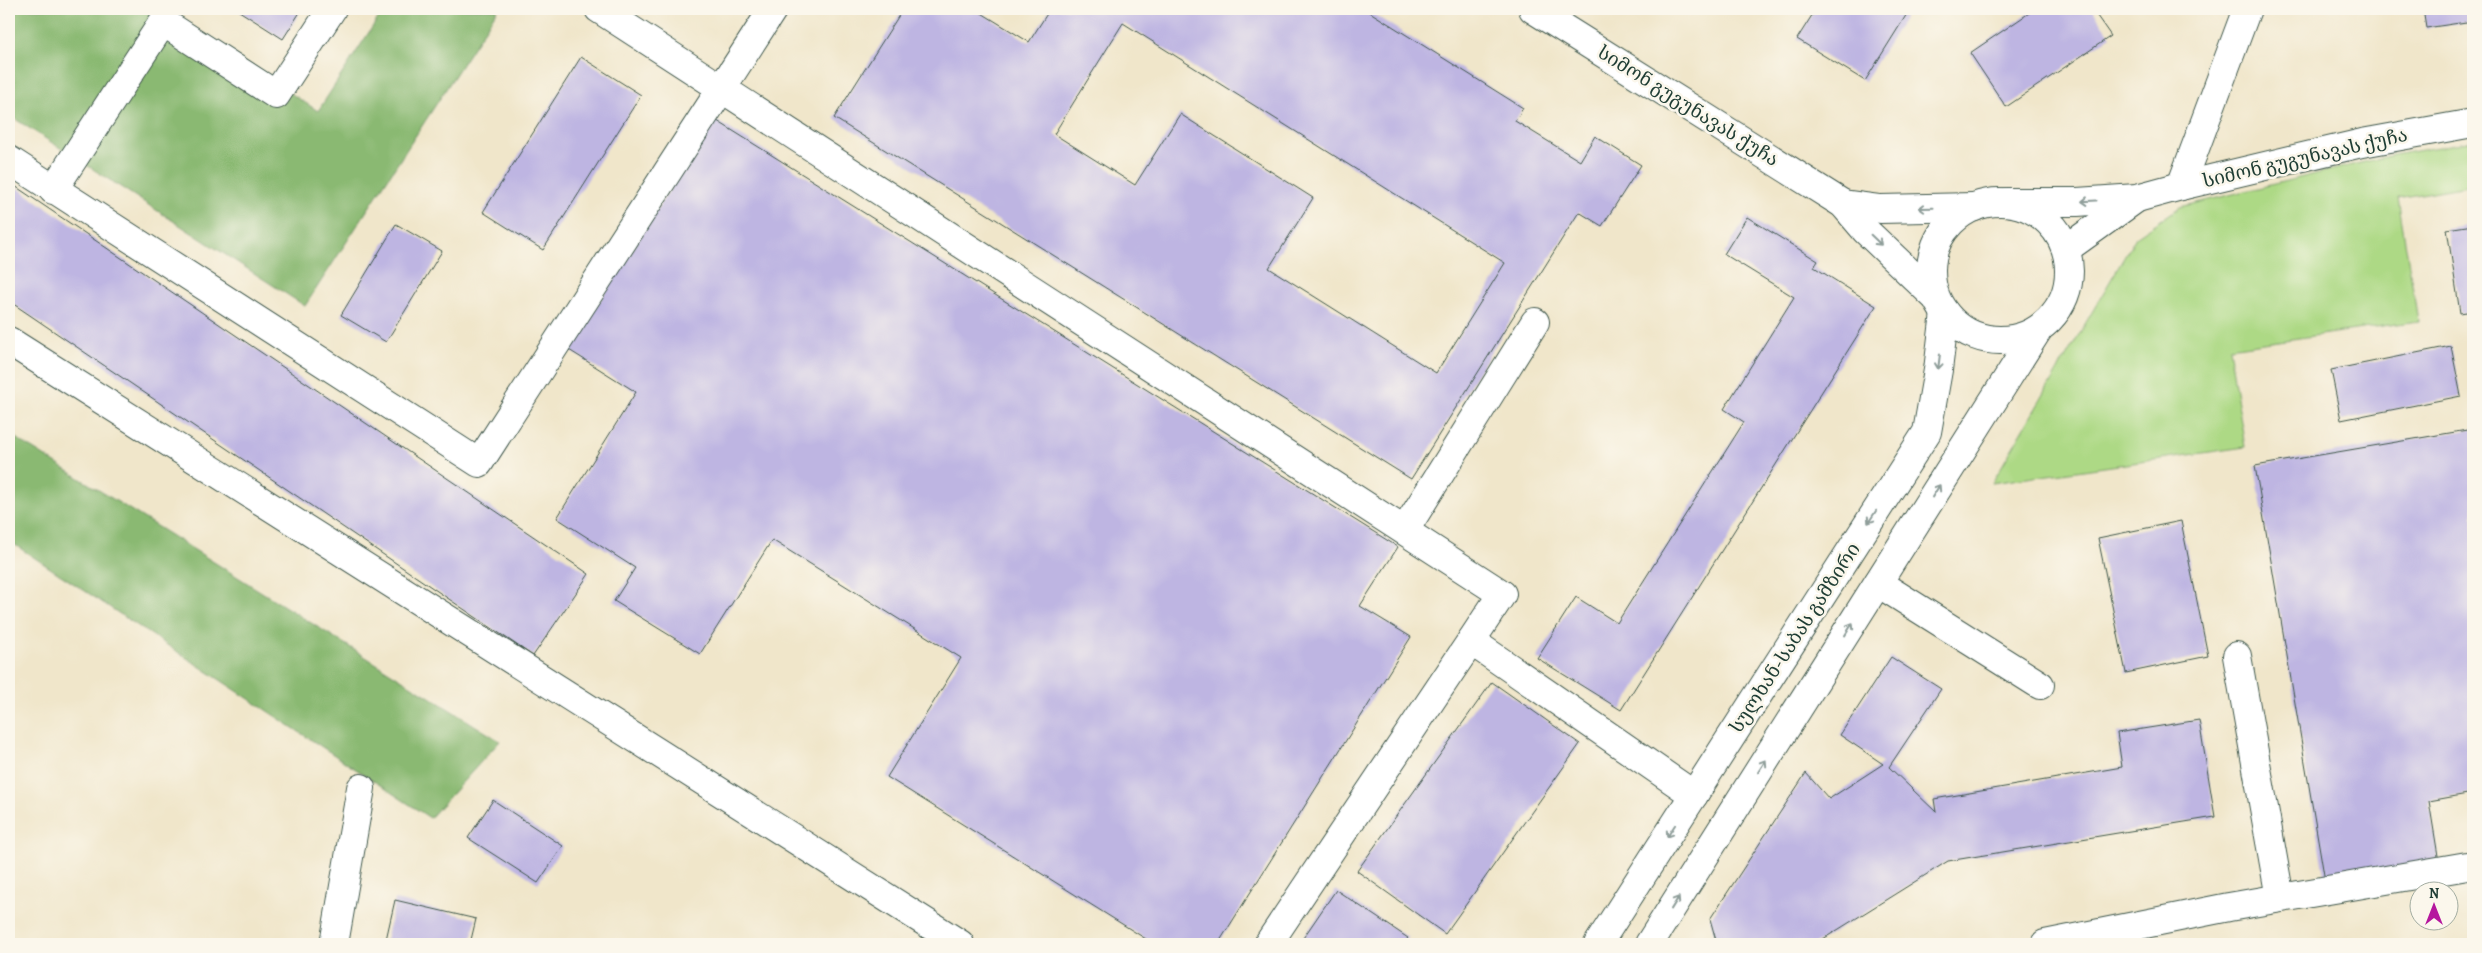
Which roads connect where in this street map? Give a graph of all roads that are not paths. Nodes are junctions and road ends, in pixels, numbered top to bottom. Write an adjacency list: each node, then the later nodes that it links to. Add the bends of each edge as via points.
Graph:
1 (332, 9): 10 (main road, via 276,95 163,22)
2 (600, 9): 6 (main road)
3 (773, 9): 6 (main road)
4 (1532, 9): 13 (main road, სიმონ გუგუნავას ქუჩა)
5 (2247, 9): 9 (main road)
6 (722, 87): 10 (main road, via 479,463); 20 (main road)
7 (2473, 123): 9 (main road, სიმონ გუგუნავას ქუჩა, via 2362,143)
8 (9, 160): 10 (main road)
9 (2181, 186): 11 (main road, სიმონ გუგუნავას ქუჩა)
10 (53, 190)
11 (2137, 198): 12 (main road, სიმონ გუგუნავას ქუჩა, one-way to 12); 15 (main road, სიმონ გუგუნავას ქუჩა)
12 (2007, 202): 14 (main road, via 1990,202); 15 (main road, via 2033,210 2047,220 2054,226)
13 (1843, 204): 14 (main road, სიმონ გუგუნავას ქუჩა, one-way to 13, via 1880,209); 16 (main road, სიმონ გუგუნავას ქუჩა, one-way to 16)
14 (1974, 207): 16 (main road, via 1955,218 1940,234 1932,255 1930,275)
15 (2066, 249): 18 (main road, via 2070,272 2066,294 2055,314)
16 (1940, 305): 18 (main road, via 1956,325 1985,339 2018,339); 26 (main road, სულხან-საბას გამზირი, one-way to 26, via 1938,370 1927,432)
17 (1536, 322): 20 (main road)
18 (2038, 330): 21 (main road, სულხან-საბას გამზირი, one-way to 18)
19 (9, 341): 30 (main road)
20 (1405, 530): 22 (main road, via 1502,594)
21 (1878, 583): 24 (main road); 33 (main road, სულხან-საბას გამზირი, one-way to 21)
22 (1471, 641): 26 (main road); 31 (main road)
23 (2237, 656): 28 (main road)
24 (2040, 685)
25 (361, 788): 29 (main road)
26 (1694, 795): 32 (main road, სულხან-საბას გამზირი, one-way to 32)
27 (2473, 864): 28 (main road)
28 (2280, 898): 34 (main road)
29 (334, 944)
30 (960, 944)
31 (1268, 944)
32 (1598, 944)
33 (1649, 944)
34 (2045, 944)

